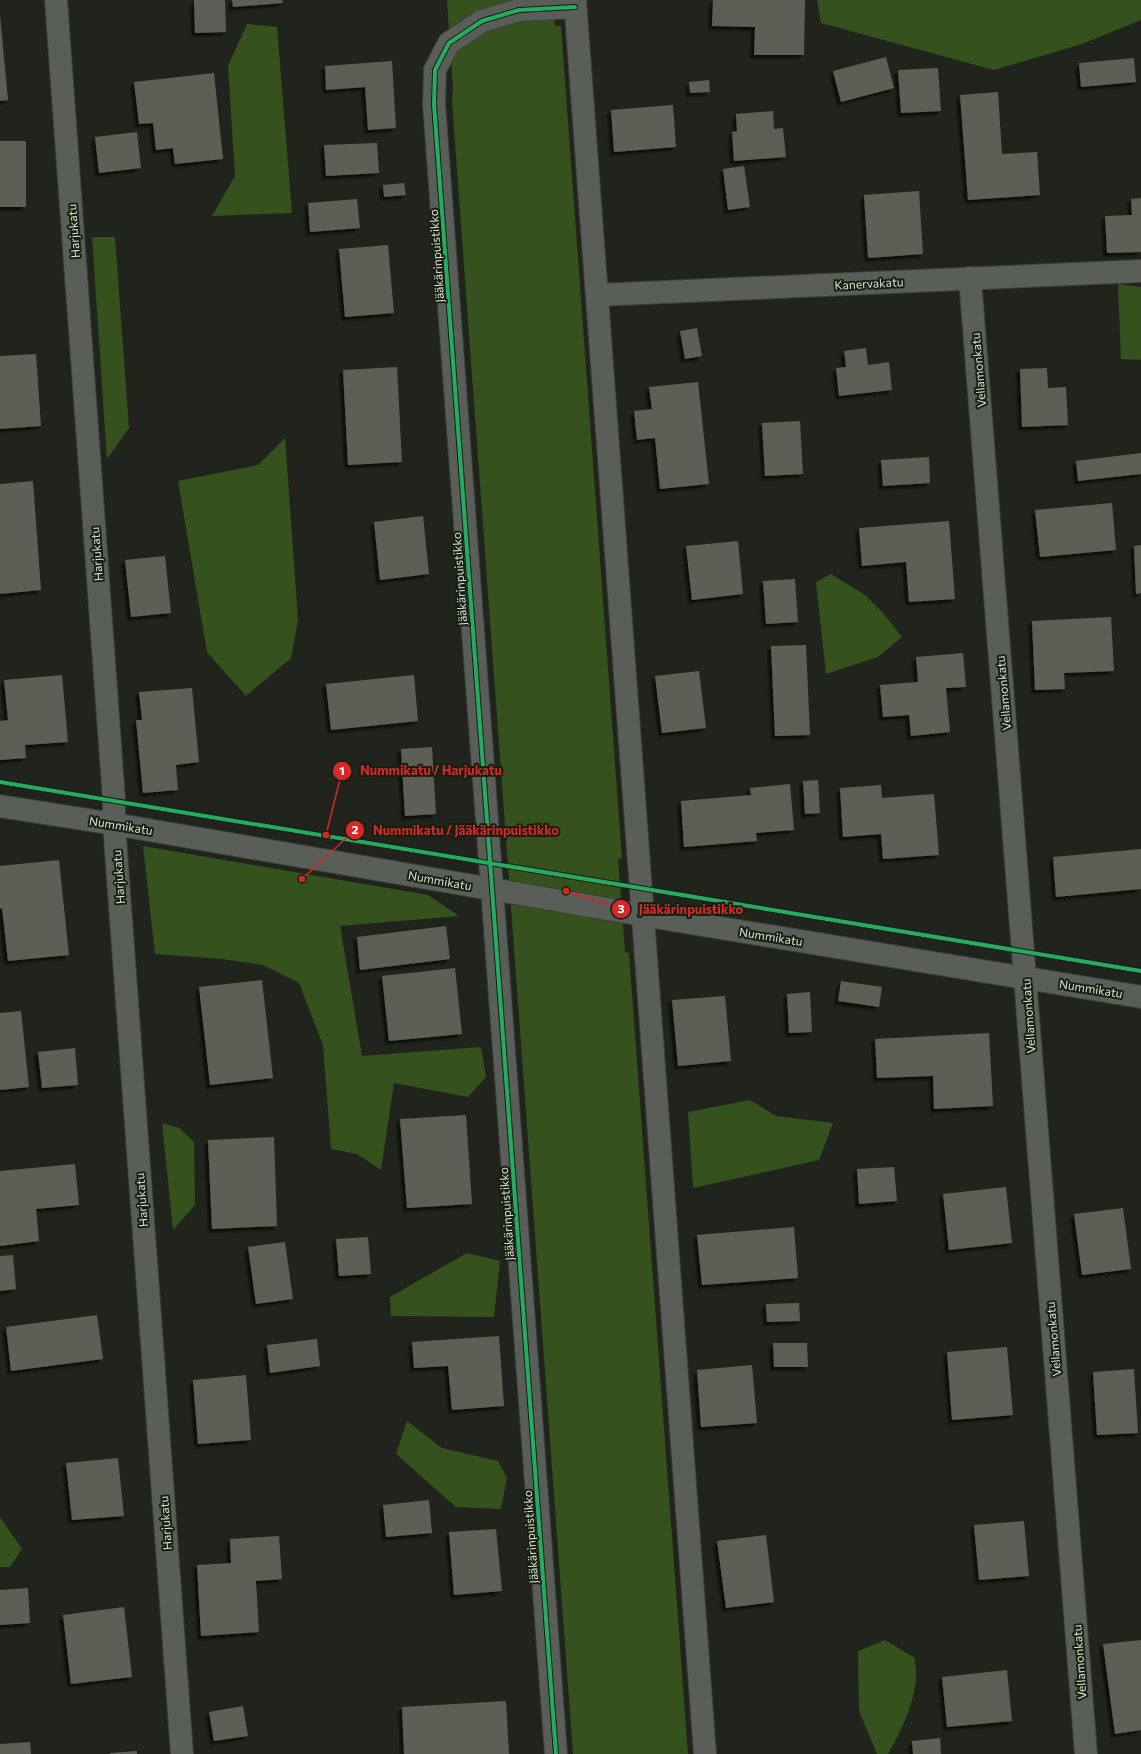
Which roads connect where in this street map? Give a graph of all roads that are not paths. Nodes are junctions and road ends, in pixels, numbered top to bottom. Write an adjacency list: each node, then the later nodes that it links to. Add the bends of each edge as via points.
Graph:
1 (56, 0): 7 (street, Harjukatu)
2 (575, 4): 5 (street, Jääkärinpuistikko); 8 (street, Jääkärinpuistikko, via 519,10 482,21 449,43 435,70 435,112)
3 (1141, 271): 4 (street, Kanervakatu)
4 (970, 278): 5 (street, Kanervakatu); 10 (street, Vellamonkatu)
5 (597, 295): 9 (street, Jääkärinpuistikko)
6 (0, 806): 7 (street, Nummikatu)
7 (114, 824): 8 (street, Nummikatu); 12 (street, Harjukatu)
8 (492, 889): 9 (street, Nummikatu); 13 (street, Jääkärinpuistikko)
9 (642, 916): 10 (street, Nummikatu); 14 (street, Jääkärinpuistikko)
10 (1025, 977): 11 (street, Nummikatu); 15 (street, Vellamonkatu)
11 (1141, 997)
12 (182, 1754)
13 (556, 1754)
14 (705, 1754)
15 (1086, 1754)

